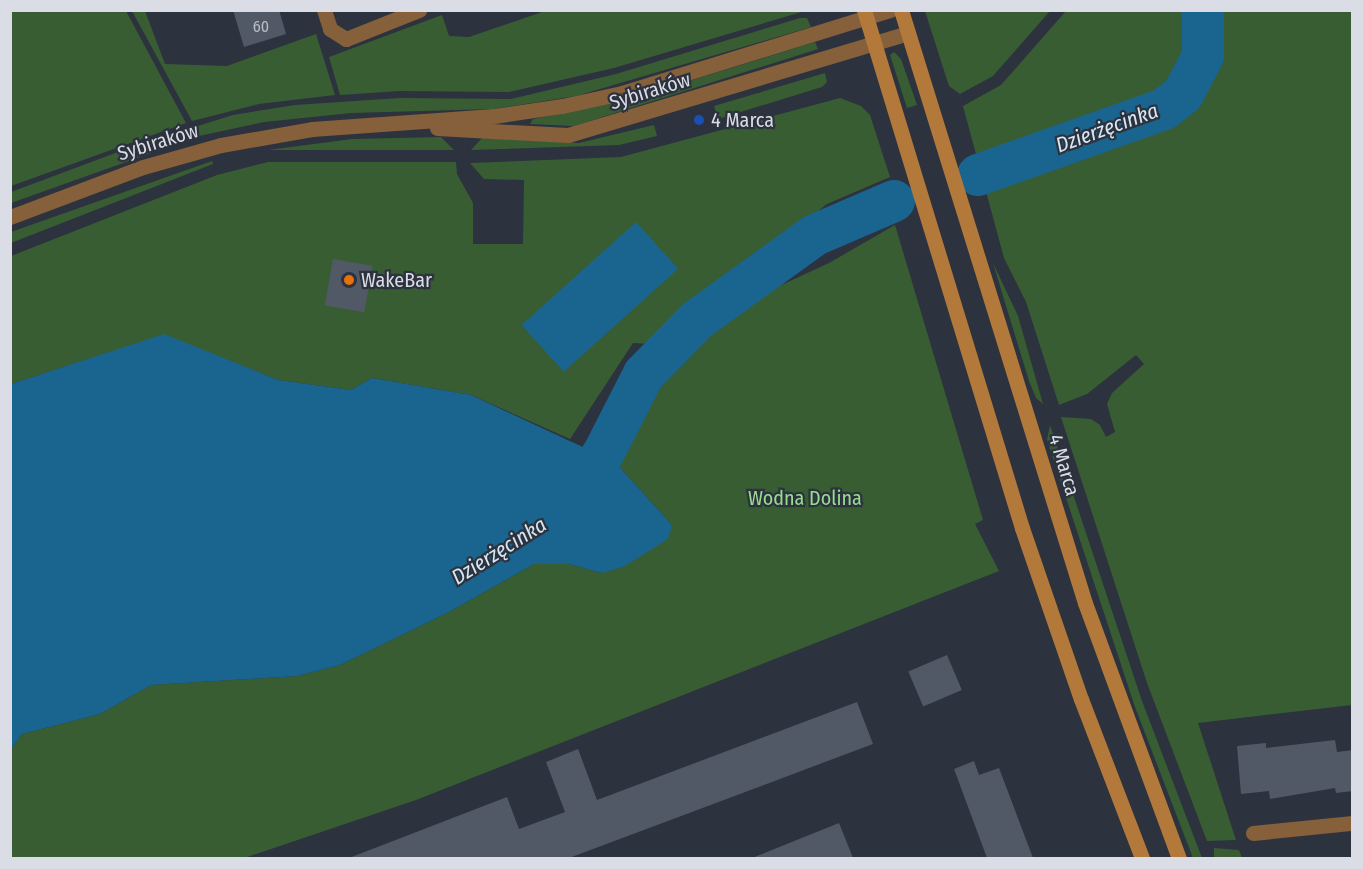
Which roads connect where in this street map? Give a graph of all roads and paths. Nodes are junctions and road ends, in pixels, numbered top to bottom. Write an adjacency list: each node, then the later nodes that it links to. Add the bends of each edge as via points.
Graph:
1 (324, 10): 2 (street, via 330,29 346,39)
2 (419, 10)
3 (890, 10): 5 (street, Sybiraków)
4 (901, 10): 6 (main road, 4 Marca)
5 (865, 14): 7 (main road); 8 (street, Sybiraków, via 600,98 513,114)
6 (908, 33): 7 (street, Sybiraków); 13 (main road, 4 Marca, via 1085,603)
7 (874, 44): 8 (street, Sybiraków, via 568,135); 12 (main road, via 1022,528)
8 (396, 124): 9 (street, Sybiraków, via 306,130 221,145 143,167)
9 (10, 217)
10 (1353, 823): 11 (street)
11 (1252, 833)
12 (1142, 858)
13 (1179, 858)

